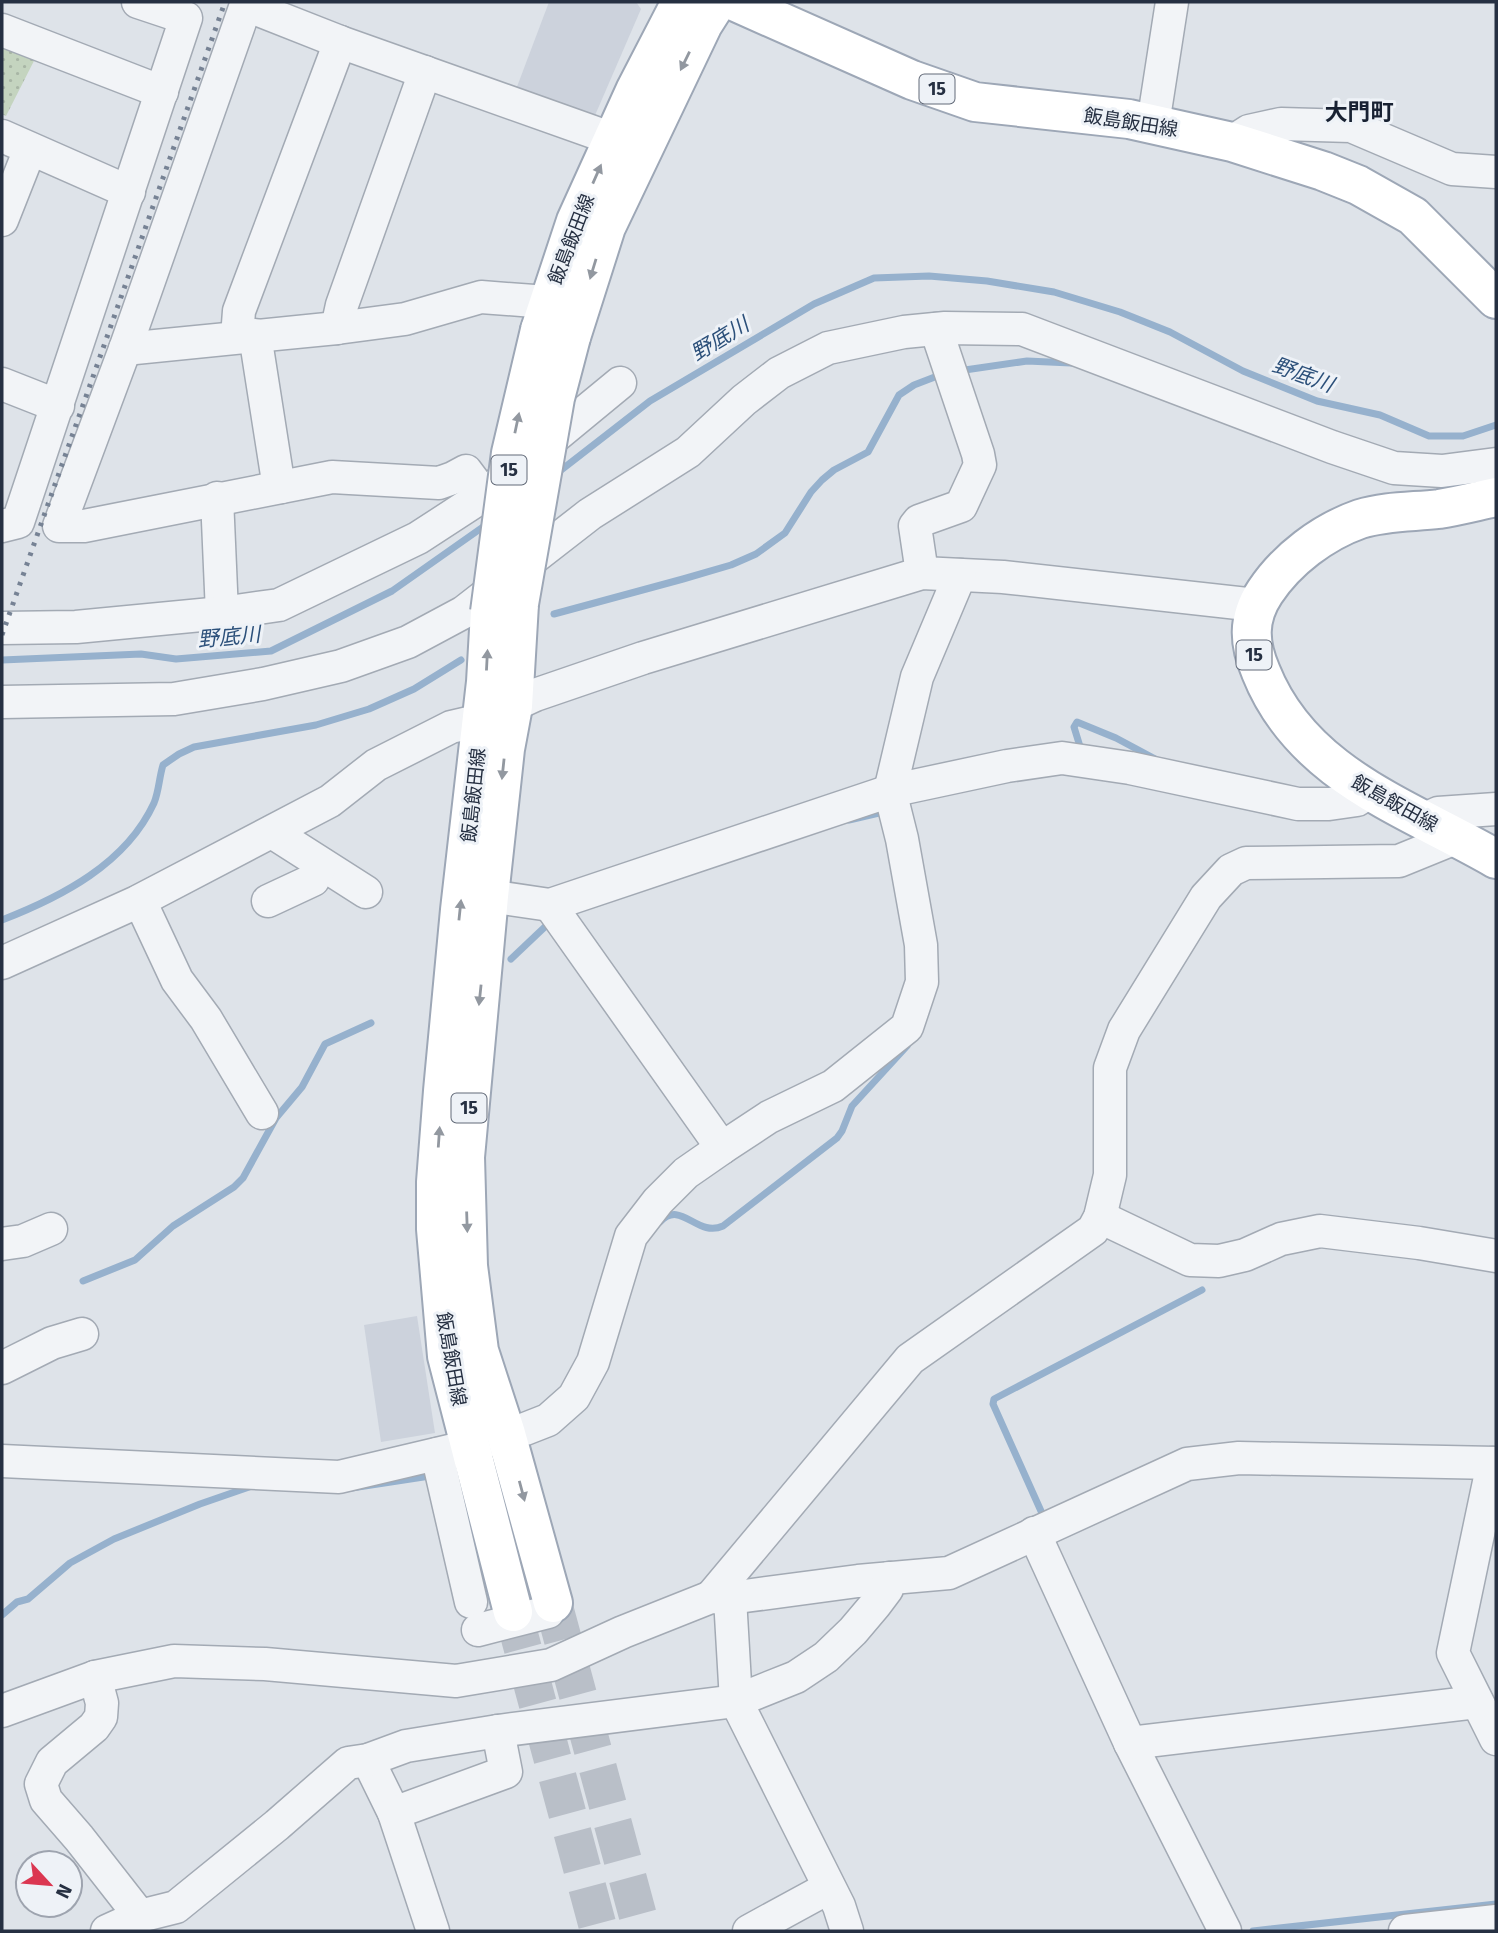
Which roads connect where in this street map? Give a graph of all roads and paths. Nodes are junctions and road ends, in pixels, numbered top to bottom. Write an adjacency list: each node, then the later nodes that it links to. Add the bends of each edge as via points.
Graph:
1 (681, 2): 12 (main road, 飯島飯田線 / 15)
2 (717, 2): 19 (main road, 飯島飯田線 / 15, one-way to 19)
3 (736, 2): 11 (main road, 飯島飯田線 / 15, via 912,80 975,102)
4 (1172, 2): 11 (street)
5 (148, 3): 10 (street, via 186,18)
6 (246, 3): 8 (street); 23 (street)
7 (2, 30): 10 (street)
8 (340, 42): 9 (street); 22 (street, via 239,311)
9 (425, 72): 12 (street); 20 (street)
10 (162, 92): 16 (street)
11 (1153, 124): 14 (main road, 飯島飯田線 / 15)
12 (613, 139): 19 (main road, 飯島飯田線 / 15, one-way to 12, via 576,221)
13 (16, 142): 16 (street); 17 (street)
14 (1232, 142): 15 (street, via 1250,131 1281,124 1351,126 1452,169); 18 (main road, 飯島飯田線 / 15, via 1323,171 1390,201 1413,216)
15 (1496, 172)
16 (129, 192): 26 (street)
17 (2, 220)
18 (1496, 299)
19 (553, 324): 20 (street, via 534,301 481,297 405,319); 39 (main road, 飯島飯田線 / 15, bridge, via 555,398 504,608)
20 (337, 328): 22 (street)
21 (936, 329): 27 (street, via 1022,329 1394,468 1442,471); 33 (street, via 980,465 961,506 915,526); 38 (street, via 828,348 779,373 688,452 590,514 464,612 408,642 341,666 174,699)
22 (246, 336): 23 (street); 28 (street)
23 (125, 349): 31 (street, via 59,527 85,526)
24 (620, 383): 29 (street)
25 (2, 384): 26 (street)
26 (58, 406): 32 (street, via 19,522)
27 (1496, 464)
28 (281, 486): 29 (street, via 332,477 439,482 466,471); 31 (street)
29 (484, 495): 36 (street, via 418,538 279,605)
30 (1496, 497): 35 (main road, 飯島飯田線 / 15, via 1441,509 1380,514 1334,531 1303,550)
31 (217, 498): 36 (street)
32 (2, 526)
33 (922, 573): 34 (street); 39 (street, via 643,657)
34 (960, 575): 35 (street); 40 (street, via 917,677)
35 (1256, 605): 41 (main road, 飯島飯田線 / 15, via 1252,650 1281,712 1324,760)
36 (222, 613): 37 (street, via 76,628)
37 (17, 628)
38 (2, 702)
39 (497, 713): 44 (street, via 451,727 376,765 330,801); 49 (main road, 飯島飯田線 / 15, one-way to 49, via 505,749); 63 (main road, 飯島飯田線 / 15, one-way to 39, via 438,1276 436,1182 460,910)
40 (890, 791): 41 (street, via 1062,758 1298,804 1357,800); 52 (street, via 776,836); 55 (street, via 921,944 922,982 906,1027 833,1086 769,1117)
41 (1368, 792): 43 (main road, 飯島飯田線 / 15)
42 (1496, 809): 43 (street, via 1438,813)
43 (1423, 820): 45 (main road, 飯島飯田線 / 15)
44 (272, 832): 47 (street); 50 (street)
45 (1458, 837): 46 (main road, 飯島飯田線 / 15); 56 (street, via 1399,861 1246,863 1231,870 1206,897 1124,1030 1110,1068 1110,1175)
46 (1496, 859)
47 (321, 864): 48 (street); 51 (street, via 313,880)
48 (366, 892)
49 (489, 896): 52 (street); 62 (main road, 飯島飯田線 / 15, one-way to 62, via 465,1157 468,1252 479,1351)
50 (140, 901): 53 (street); 54 (street, via 177,980)
51 (268, 901)
52 (550, 905): 55 (street)
53 (2, 963)
54 (262, 1113)
55 (722, 1147): 62 (street, via 686,1173 631,1236 593,1362 574,1397 548,1420)
56 (1100, 1217): 59 (street, via 1190,1260 1219,1261 1320,1231); 68 (street, via 1093,1230 910,1359)
57 (51, 1229): 58 (street)
58 (2, 1244)
59 (1496, 1256)
60 (82, 1334): 61 (street)
61 (2, 1368)
62 (506, 1434): 63 (street); 69 (main road, 飯島飯田線 / 15, one-way to 69)
63 (453, 1450): 64 (street, via 339,1477); 69 (main road, 飯島飯田線 / 15); 69 (street, via 475,1616)
64 (2, 1461)
65 (1495, 1463): 66 (street, via 1239,1458 1187,1464); 72 (street, via 1453,1653)
66 (1034, 1533): 67 (street, via 949,1573); 76 (street)
67 (889, 1578): 68 (street); 71 (street, via 875,1605 826,1657 796,1677)
68 (720, 1598): 70 (street, via 623,1632 551,1665 456,1681 174,1661); 71 (street)
69 (538, 1609)
70 (95, 1677): 73 (street); 80 (street, via 101,1717 52,1762 41,1784 46,1800)
71 (736, 1701): 74 (street); 79 (street)
72 (1477, 1702): 75 (street); 76 (street)
73 (2, 1711)
74 (498, 1731): 77 (street, via 406,1746); 78 (street, via 506,1772)
75 (1496, 1739)
76 (1130, 1743): 86 (street)
77 (368, 1760): 78 (street); 80 (street, via 348,1763 176,1907)
78 (394, 1813): 83 (street)
79 (828, 1888): 84 (street); 85 (street)
80 (140, 1916): 82 (street)
81 (1496, 1921): 87 (street)
82 (107, 1931)
83 (433, 1931)
84 (749, 1931)
85 (847, 1931)
86 (1225, 1931)
87 (1405, 1931)

